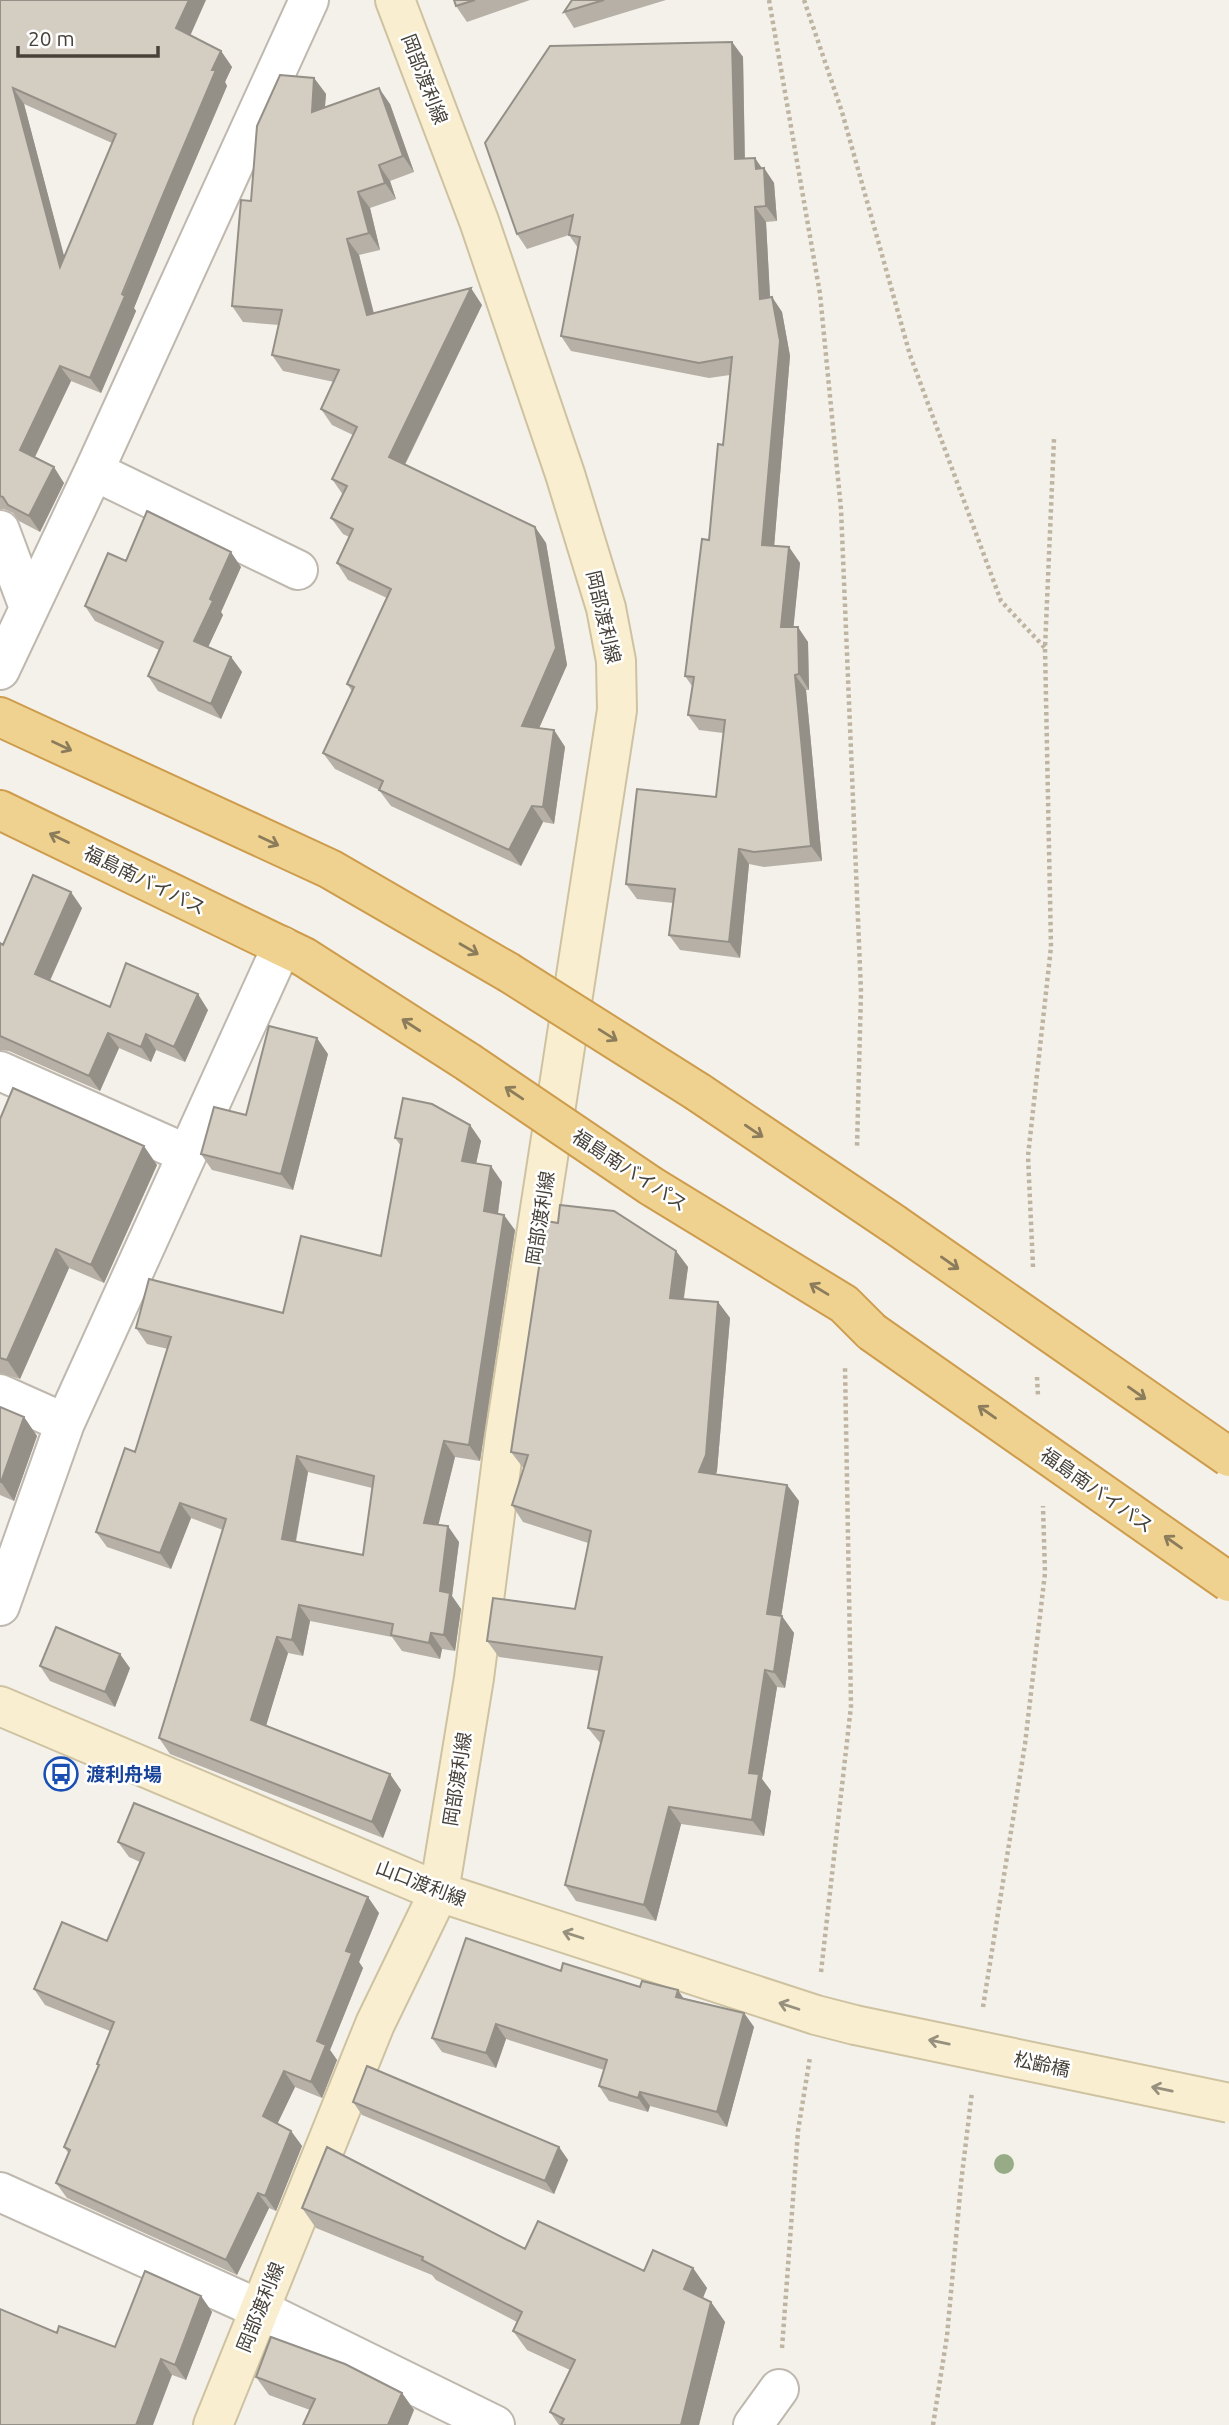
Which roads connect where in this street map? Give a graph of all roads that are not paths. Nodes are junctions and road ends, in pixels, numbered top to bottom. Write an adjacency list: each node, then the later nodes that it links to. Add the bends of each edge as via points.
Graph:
1 (309, 0): 3 (street)
2 (395, 0): 19 (main road, 岡部渡利線, via 479,221 560,460 606,608 616,661 617,710)
3 (94, 471): 5 (street); 6 (street)
4 (0, 530): 6 (street)
5 (298, 570)
6 (29, 608): 7 (street)
7 (0, 670)
8 (0, 717): 15 (highway, one-way to 15, bridge, via 330,869 508,972 698,1092)
9 (0, 810): 10 (highway, 福島南バイパス, one-way to 9)
10 (282, 946): 12 (street); 16 (highway, 福島南バイパス, one-way to 10, bridge, via 872,1332 844,1304 651,1186 468,1062)
11 (0, 1071): 12 (street)
12 (187, 1154): 14 (street)
13 (0, 1394): 14 (street)
14 (65, 1423): 17 (street)
15 (1229, 1457)
16 (1229, 1582)
17 (0, 1606)
18 (0, 1706): 19 (main road, 山口渡利線)
19 (439, 1892): 20 (main road, 山口渡利線, one-way to 19); 23 (main road, 岡部渡利線, via 374,2024)
20 (855, 2025): 21 (main road, 松齢橋, one-way to 20, bridge)
21 (1229, 2103)
22 (0, 2192): 23 (street)
23 (259, 2309): 25 (main road, 岡部渡利線); 26 (street)
24 (779, 2389): 27 (street)
25 (212, 2425)
26 (495, 2425)
27 (752, 2425)

